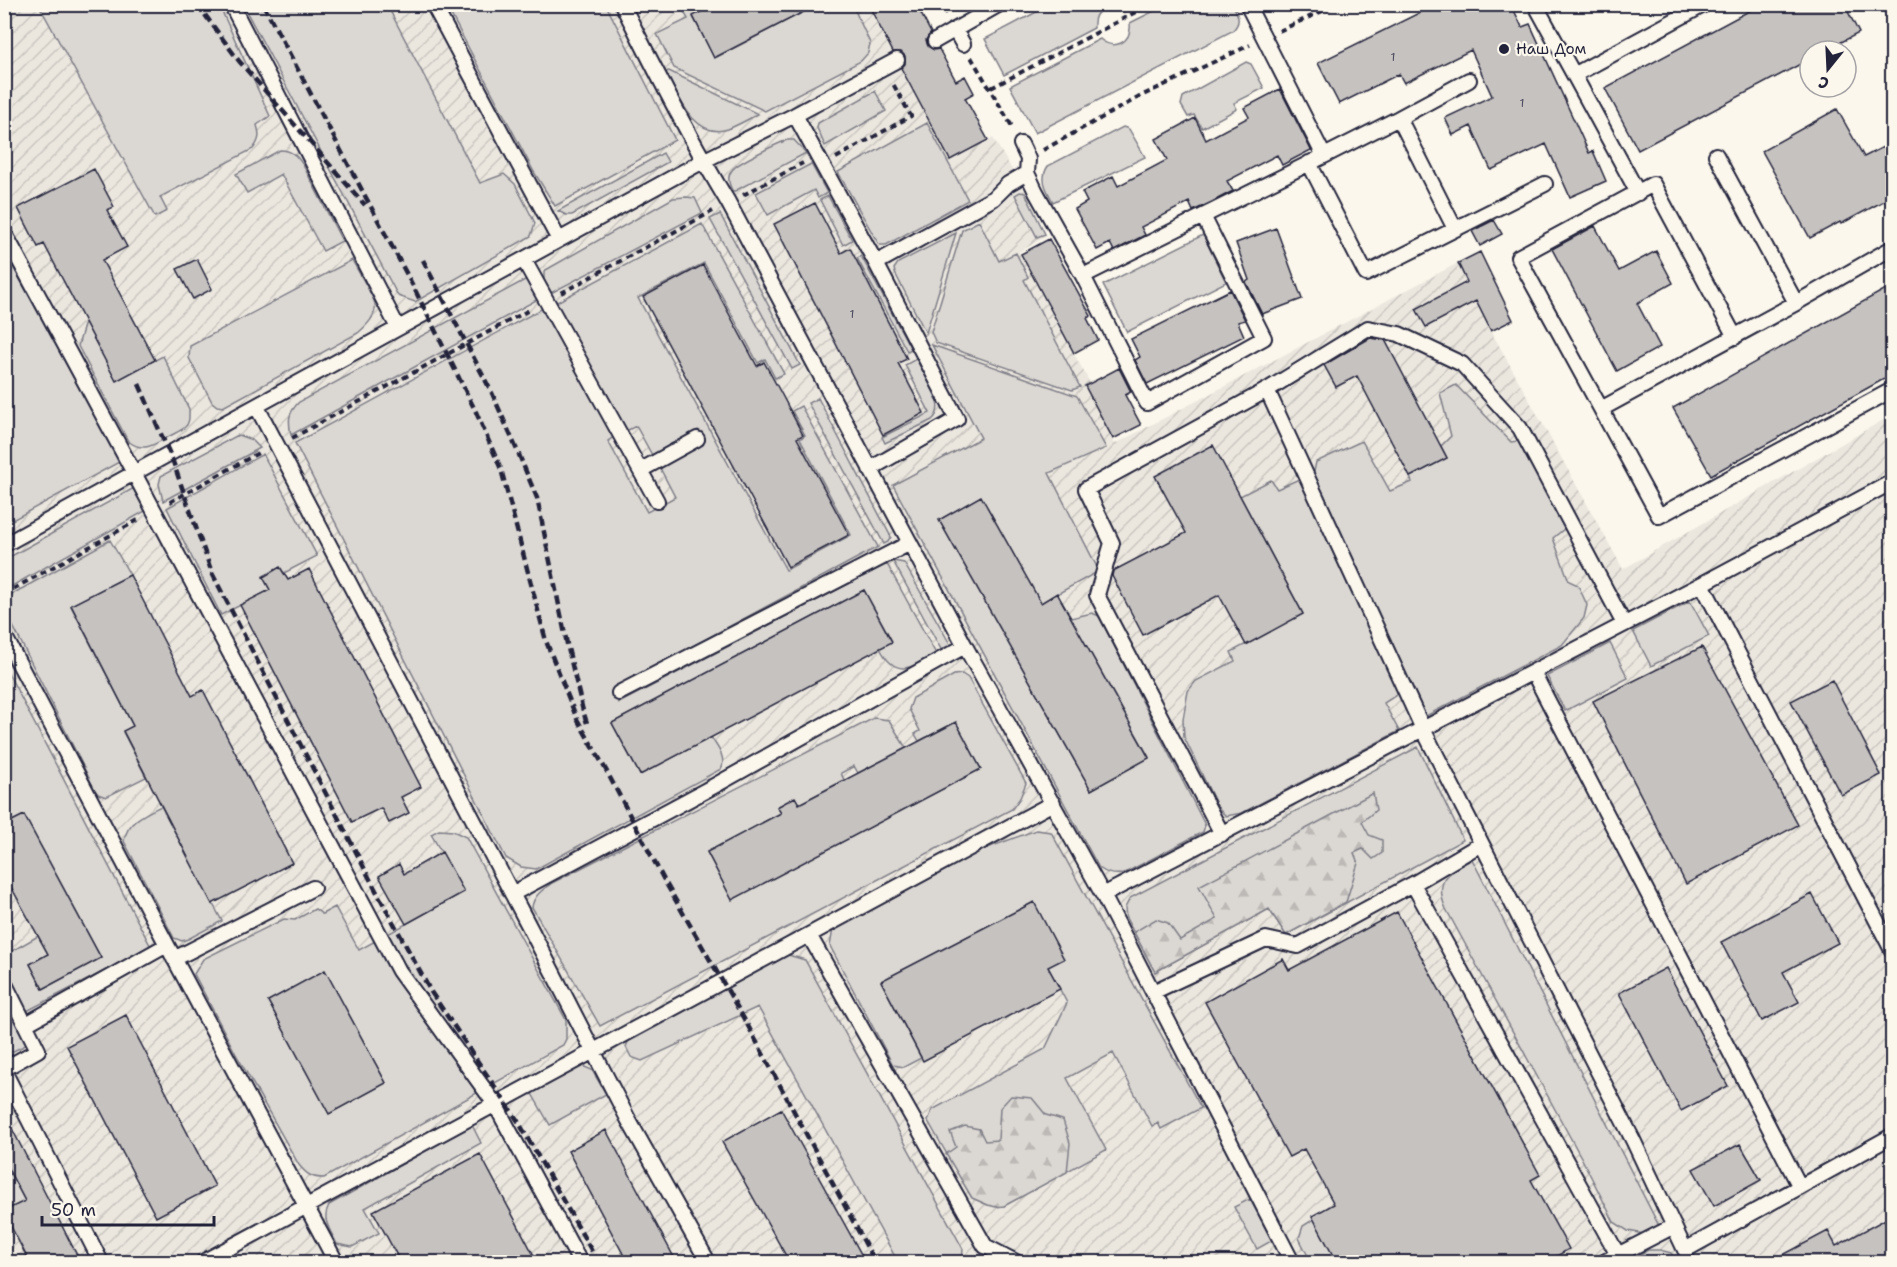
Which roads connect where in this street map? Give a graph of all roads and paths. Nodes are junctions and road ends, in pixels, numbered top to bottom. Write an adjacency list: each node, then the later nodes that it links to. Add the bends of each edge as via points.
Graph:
1 (231, 4): 43 (lane)
2 (433, 4): 36 (lane)
3 (622, 4): 26 (lane)
4 (1000, 4): 12 (lane)
5 (1151, 4): 20 (path)
6 (1247, 4): 13 (lane)
7 (1338, 4): 13 (path)
8 (1535, 4): 18 (lane)
9 (1705, 4): 18 (lane)
10 (1890, 4): 11 (lane)
11 (1893, 9)
12 (955, 30): 14 (lane); 15 (lane)
13 (1264, 38): 25 (lane); 29 (path, via 1143,95)
14 (935, 40)
15 (963, 44): 20 (path)
16 (897, 60): 17 (lane)
17 (883, 67): 21 (lane); 27 (path, via 911,116)
18 (1574, 75): 31 (lane)
19 (1469, 80): 22 (lane)
20 (991, 88): 23 (path)
21 (795, 115): 26 (lane); 27 (lane)
22 (1399, 118): 25 (lane); 34 (lane)
23 (1021, 144): 29 (lane)
24 (1716, 155): 42 (lane)
25 (1324, 156): 28 (lane)
26 (703, 161): 32 (lane); 36 (lane)
27 (820, 161): 32 (path); 39 (lane)
28 (1310, 163): 33 (lane); 34 (lane, via 1366,274)
29 (1028, 166): 39 (lane, via 994,198); 40 (lane)
30 (1545, 184): 34 (lane)
31 (1638, 193): 44 (lane, via 1653,184); 48 (lane, via 1518,257)
32 (728, 202): 41 (path); 51 (lane)
33 (1203, 216): 40 (lane); 40 (lane, via 1264,338 1147,403)
34 (1455, 229)
35 (4, 232): 53 (lane)
36 (559, 240): 38 (lane)
37 (1893, 248): 42 (lane)
38 (524, 260): 41 (lane); 43 (lane)
39 (876, 263): 51 (lane, via 957,419)
40 (1083, 276)
41 (548, 300): 50 (path); 52 (lane)
42 (1796, 303): 44 (lane)
43 (398, 328): 47 (lane)
44 (1735, 337): 48 (lane)
45 (1268, 390): 62 (lane, via 1368,327 1399,334 1462,364 1520,428); 67 (lane); 69 (lane, via 1086,489 1112,543 1097,595)
46 (1893, 390): 48 (lane, via 1659,516)
47 (257, 407): 50 (lane); 53 (lane)
48 (1601, 409)
49 (697, 439): 52 (lane)
50 (277, 444): 56 (path); 73 (lane)
51 (870, 469): 58 (lane)
52 (640, 470): 55 (lane)
53 (134, 473): 59 (lane); 84 (lane, via 399,971)
54 (1893, 482): 60 (lane)
55 (657, 501)
56 (166, 504)
57 (145, 516): 61 (path)
58 (910, 543): 64 (lane); 66 (lane)
59 (4, 545)
60 (1702, 584): 62 (lane); 77 (lane)
61 (4, 594)
62 (1624, 624): 65 (lane)
63 (4, 635): 76 (lane)
64 (965, 646): 68 (lane); 73 (lane)
65 (1533, 672): 67 (lane); 86 (lane)
66 (619, 693)
67 (1423, 729): 69 (lane); 70 (lane)
68 (1053, 803): 74 (lane); 75 (lane)
69 (1222, 834): 74 (lane)
70 (1481, 844): 71 (lane); 88 (lane)
71 (1413, 885): 80 (lane, via 1298,946 1266,939); 90 (lane)
72 (313, 888): 78 (lane)
73 (512, 894): 82 (lane)
74 (1104, 895): 80 (lane)
75 (809, 935): 82 (lane); 89 (lane)
76 (167, 945): 78 (lane); 81 (lane)
77 (1893, 950)
78 (174, 959): 87 (lane)
79 (4, 982): 81 (lane)
80 (1153, 992): 99 (lane)
81 (26, 1024): 83 (lane, via 38,1050)
82 (594, 1050): 84 (lane); 96 (lane)
83 (4, 1070): 92 (lane)
84 (495, 1104): 87 (lane); 95 (lane)
85 (1893, 1136): 86 (lane)
86 (1800, 1186): 91 (lane)
87 (306, 1207): 93 (lane); 94 (lane)
88 (1674, 1226): 90 (lane); 91 (lane)
89 (985, 1246): 97 (lane); 98 (lane)
90 (1618, 1255): 100 (lane)
91 (1689, 1256)
92 (101, 1263)
93 (203, 1263)
94 (336, 1263)
95 (580, 1263)
96 (708, 1263)
97 (994, 1263)
98 (1016, 1263)
99 (1292, 1263)
100 (1604, 1263)

